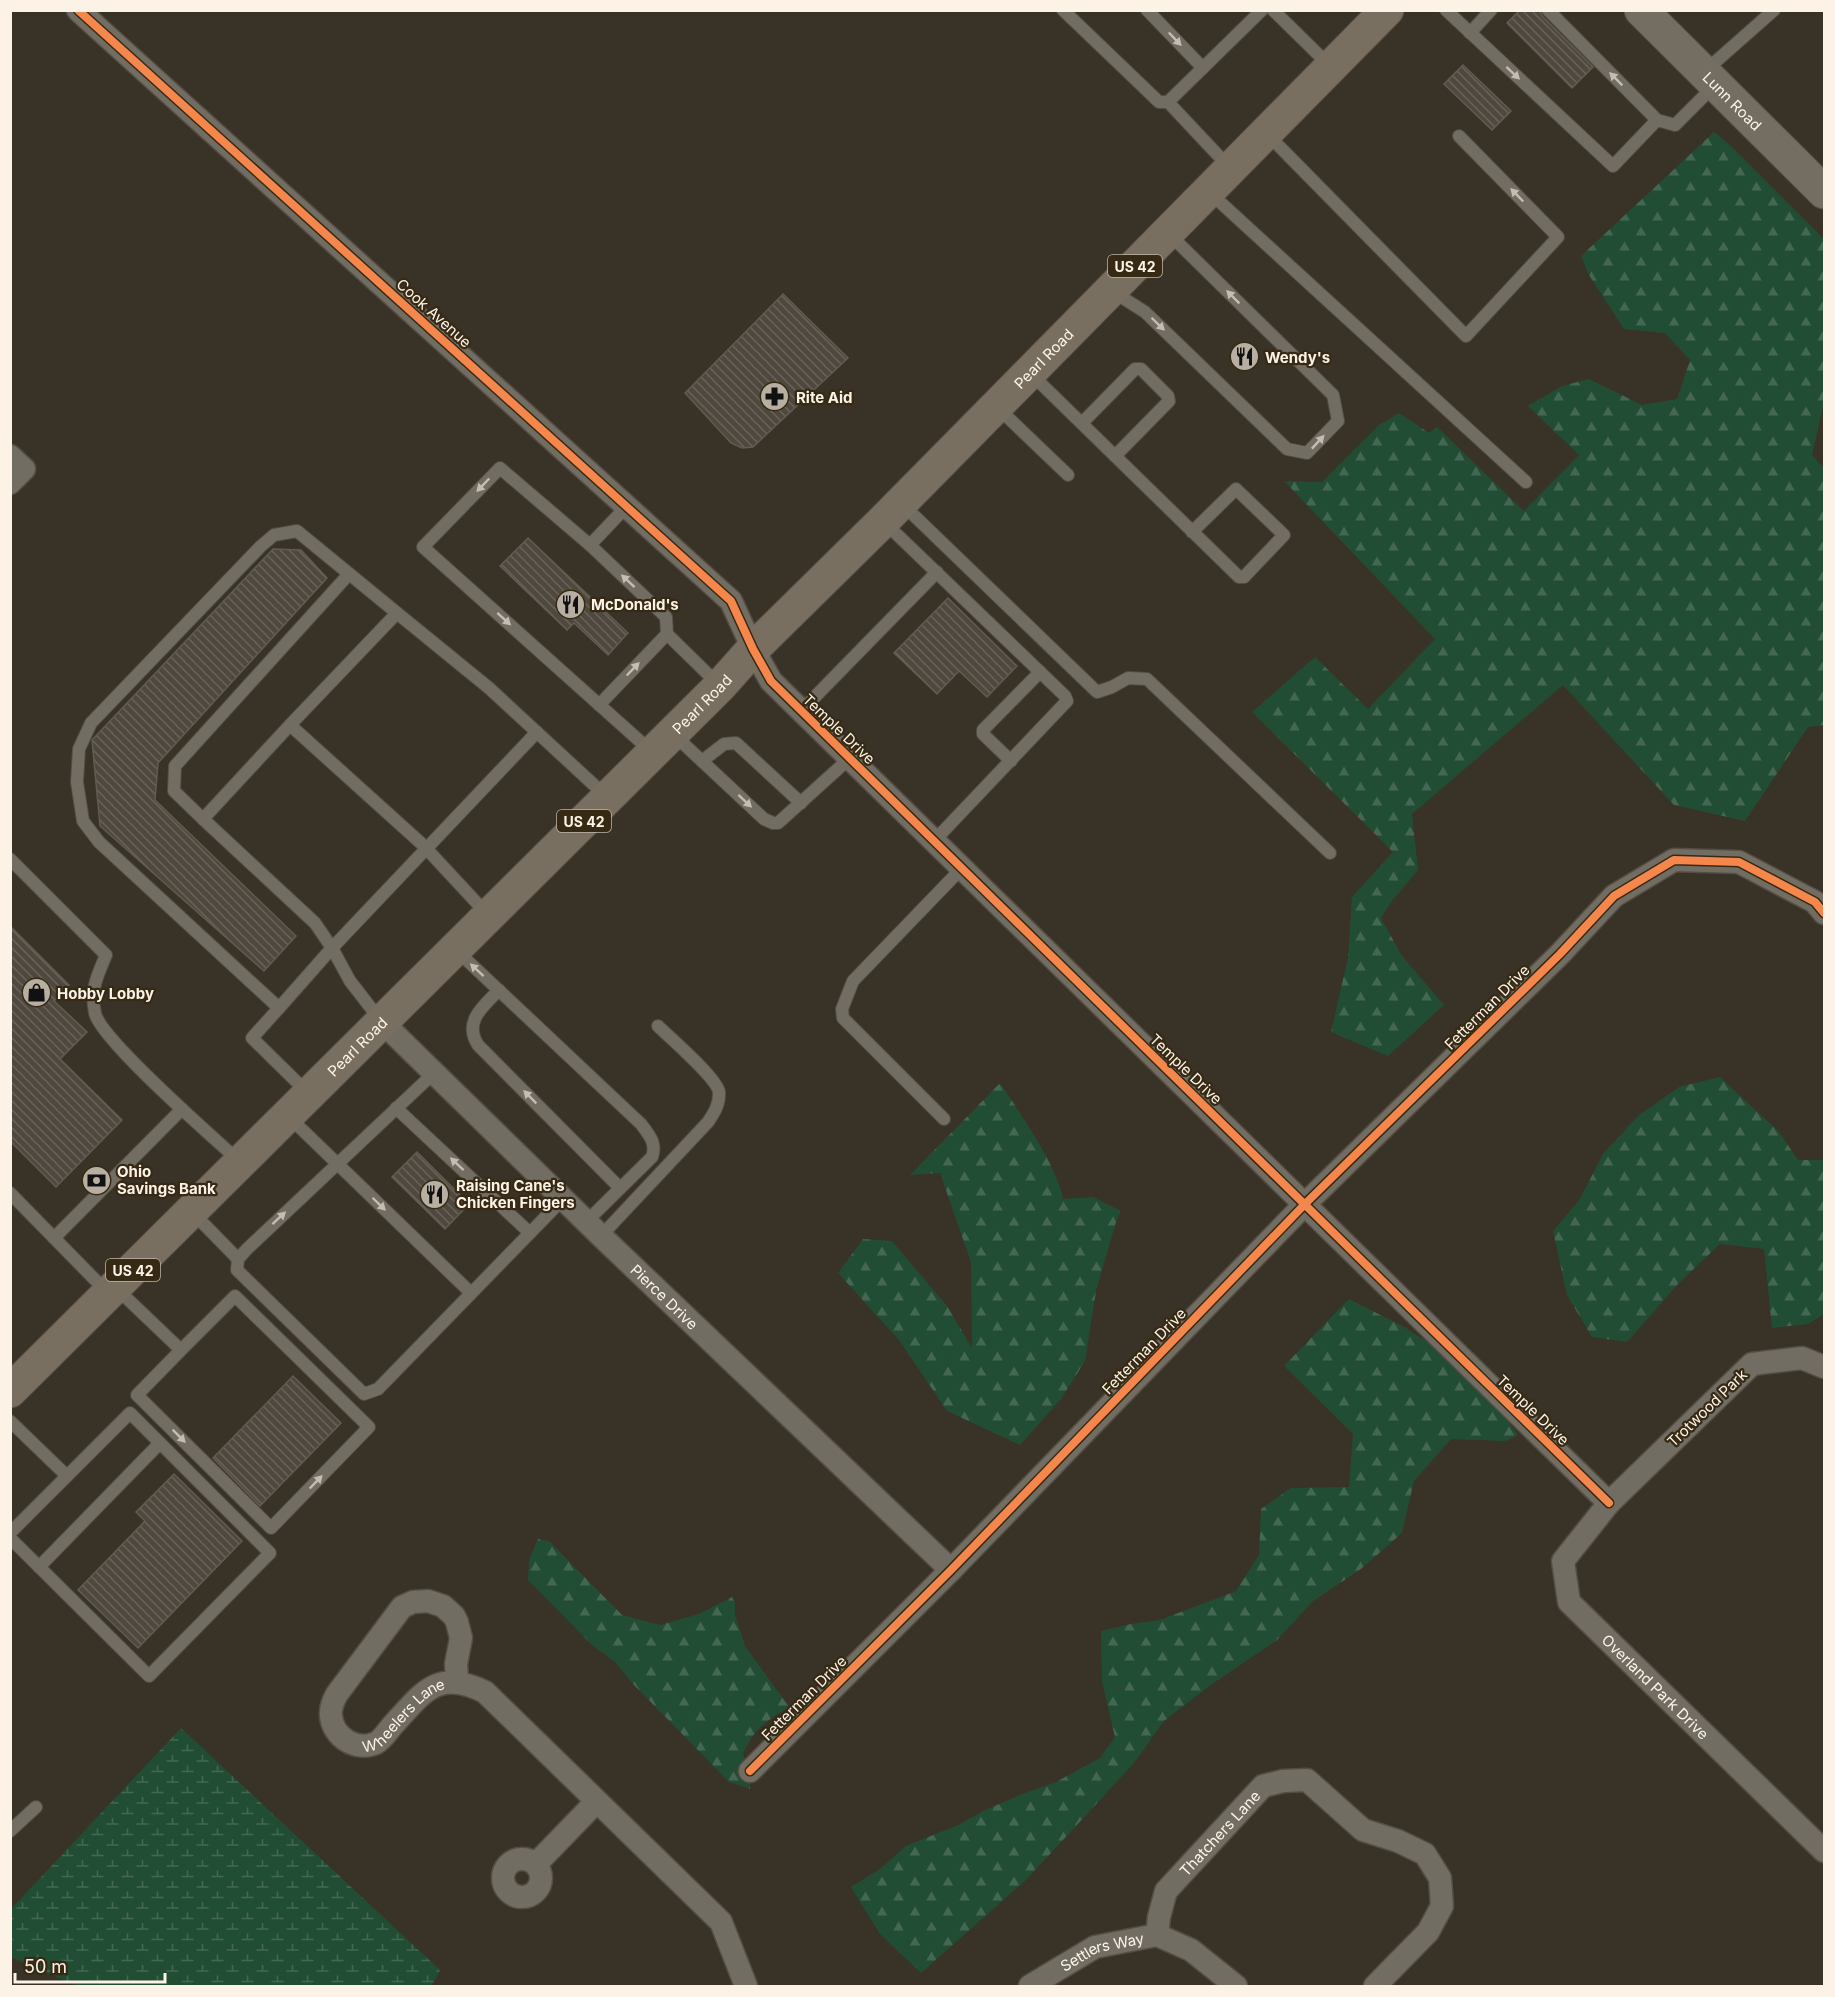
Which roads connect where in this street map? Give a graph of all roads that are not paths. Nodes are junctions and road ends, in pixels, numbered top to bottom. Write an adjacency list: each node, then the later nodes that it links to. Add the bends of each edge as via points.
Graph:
1 (78, 10): 31 (street, Cook Avenue)
2 (1063, 10): 16 (lane, via 1159,102)
3 (1147, 10): 14 (lane, one-way to 14)
4 (1262, 10): 14 (lane)
5 (1273, 10): 13 (lane)
6 (1387, 10): 13 (main road, Pearl Road / US 42)
7 (1446, 10): 12 (lane)
8 (1491, 10): 12 (lane)
9 (1548, 10): 17 (lane, one-way to 9)
10 (1641, 10): 15 (street, Lunn Road)
11 (1774, 10): 15 (lane)
12 (1470, 33): 17 (lane, one-way to 17, via 1613,166)
13 (1331, 67): 18 (main road, Pearl Road / US 42)
14 (1203, 68): 16 (lane)
15 (1710, 78): 17 (lane, via 1675,125); 22 (street, Lunn Road)
16 (1168, 102): 20 (lane)
17 (1657, 120)
18 (1266, 134): 19 (lane, one-way to 19, via 1466,336 1558,237); 20 (main road, Pearl Road / US 42)
19 (1459, 136)
20 (1230, 169): 21 (main road, Pearl Road / US 42)
21 (1208, 192): 23 (main road, Pearl Road / US 42); 30 (lane)
22 (1824, 192)
23 (1168, 232): 24 (main road, Pearl Road / US 42); 24 (lane, one-way to 23, via 1145,312 1287,449 1307,453 1338,421 1333,395)
24 (1111, 290): 25 (main road, Pearl Road / US 42)
25 (1030, 372): 26 (main road, Pearl Road / US 42); 27 (lane)
26 (996, 406): 29 (lane); 32 (main road, Pearl Road / US 42)
27 (1082, 423): 28 (lane); 28 (lane, via 1135,369 1141,369 1169,401)
28 (1115, 456): 33 (lane)
29 (1068, 475)
30 (1526, 482)
31 (627, 506): 34 (lane); 39 (street, Cook Avenue, via 731,601)
32 (892, 512): 35 (lane); 39 (main road, Pearl Road / US 42); 55 (lane, via 1097,692 1128,678 1147,679)
33 (1192, 532): 33 (lane, via 1236,489 1284,535 1242,578)
34 (590, 545): 38 (lane, one-way to 34, via 666,617); 42 (lane, one-way to 42, via 500,468 423,547)
35 (937, 572): 40 (lane); 43 (lane)
36 (349, 574): 37 (lane); 52 (lane, via 175,766 174,791); 63 (lane, via 297,531 274,535 91,723 79,749 76,782 82,821 99,842)
37 (397, 613): 44 (lane); 45 (lane)
38 (667, 634): 41 (lane); 42 (lane, one-way to 38)
39 (753, 649): 41 (main road, Pearl Road / US 42); 43 (street, Temple Drive, via 771,681)
40 (1040, 672): 49 (lane, via 1067,701); 49 (lane, via 983,730)
41 (720, 686): 46 (main road, Pearl Road / US 42)
42 (599, 705): 46 (lane)
43 (801, 711): 47 (street, Temple Drive)
44 (290, 725): 52 (lane); 54 (lane)
45 (537, 732): 50 (lane); 54 (lane)
46 (662, 743): 48 (lane); 50 (main road, Pearl Road / US 42)
47 (850, 758): 51 (lane); 53 (street, Temple Drive)
48 (702, 761): 51 (lane, via 724,744 736,743); 51 (lane, one-way to 51, via 773,824)
49 (1011, 761): 53 (lane)
50 (608, 798): 59 (main road, Pearl Road / US 42)
51 (801, 802)
52 (203, 819): 60 (lane, via 315,923)
53 (934, 841): 57 (street, Temple Drive)
54 (428, 850): 59 (lane); 60 (lane)
55 (1330, 853)
56 (10, 859): 69 (lane, via 106,955 93,984 95,1015 119,1048)
57 (962, 868): 70 (lane, via 853,981 842,1009 843,1018); 76 (street, Temple Drive)
58 (1824, 913): 76 (street, Fetterman Drive, via 1815,902 1739,862 1674,860 1614,896)
59 (489, 916): 61 (main road, Pearl Road / US 42)
60 (332, 948): 63 (lane); 64 (lane, via 350,981)
61 (455, 950): 62 (lane, one-way to 61); 64 (main road, Pearl Road / US 42)
62 (498, 990): 73 (lane, one-way to 62, via 478,1045 472,1030 476,1014); 73 (lane, via 641,1124 652,1139 652,1157)
63 (279, 1008): 67 (lane, via 252,1038)
64 (382, 1022): 66 (street, Pierce Drive); 67 (main road, Pearl Road / US 42)
65 (658, 1026): 78 (lane, via 711,1077 719,1089 716,1111)
66 (434, 1072): 68 (lane); 75 (street, Pierce Drive)
67 (299, 1105): 71 (main road, Pearl Road / US 42); 72 (lane)
68 (396, 1108): 72 (lane); 79 (lane, one-way to 68)
69 (182, 1109): 71 (lane); 80 (lane)
70 (944, 1119)
71 (241, 1162): 77 (main road, Pearl Road / US 42)
72 (337, 1164): 81 (lane, one-way to 72); 83 (lane, one-way to 83)
73 (620, 1188): 78 (lane)
74 (10, 1193): 80 (lane)
75 (563, 1199): 78 (street, Pierce Drive); 79 (lane)
76 (1305, 1204): 90 (street, Temple Drive); 94 (street, Fetterman Drive)
77 (191, 1212): 81 (lane); 82 (main road, Pearl Road / US 42)
78 (594, 1229): 94 (street, Pierce Drive)
79 (530, 1233): 83 (lane)
80 (54, 1238): 82 (lane)
81 (238, 1259): 83 (lane, via 237,1270 364,1394 378,1389)
82 (112, 1291): 84 (lane); 86 (main road, Pearl Road / US 42)
83 (471, 1293)
84 (181, 1350): 84 (lane, one-way to 84, via 137,1395 271,1528 369,1427 235,1296)
85 (1824, 1367): 90 (street, Trotwood Park, via 1802,1358 1752,1364)
86 (10, 1391)
87 (10, 1421): 89 (lane)
88 (160, 1443): 89 (lane, via 130,1413); 93 (lane); 93 (lane, via 270,1553 149,1676)
89 (67, 1476): 91 (lane)
90 (1609, 1503): 100 (street, Overland Park Drive, via 1563,1561 1569,1602)
91 (10, 1533)
92 (10, 1538): 93 (lane)
93 (39, 1567)
94 (951, 1570): 96 (street, Fetterman Drive)
95 (457, 1681): 95 (street, Wheelers Lane, via 436,1685 422,1694 379,1742 352,1744 338,1734 332,1723 332,1704 337,1694 402,1607 413,1602 443,1606 458,1622 461,1638); 97 (street, Wheelers Lane, via 485,1692)
96 (750, 1771)
97 (596, 1802): 101 (street); 103 (street, Wheelers Lane, via 720,1922)
98 (36, 1807): 99 (lane)
99 (10, 1831)
100 (1824, 1851)
101 (536, 1864)
102 (1156, 1935): 104 (street, Settlers Way, via 1095,1947); 105 (street, Settlers Way, via 1191,1950); 106 (street, Thatchers Lane, via 1166,1891 1263,1785 1307,1780 1363,1830 1425,1854 1440,1878 1442,1906 1428,1932)
103 (746, 1986)
104 (1030, 1986)
105 (1236, 1986)
106 (1375, 1986)

